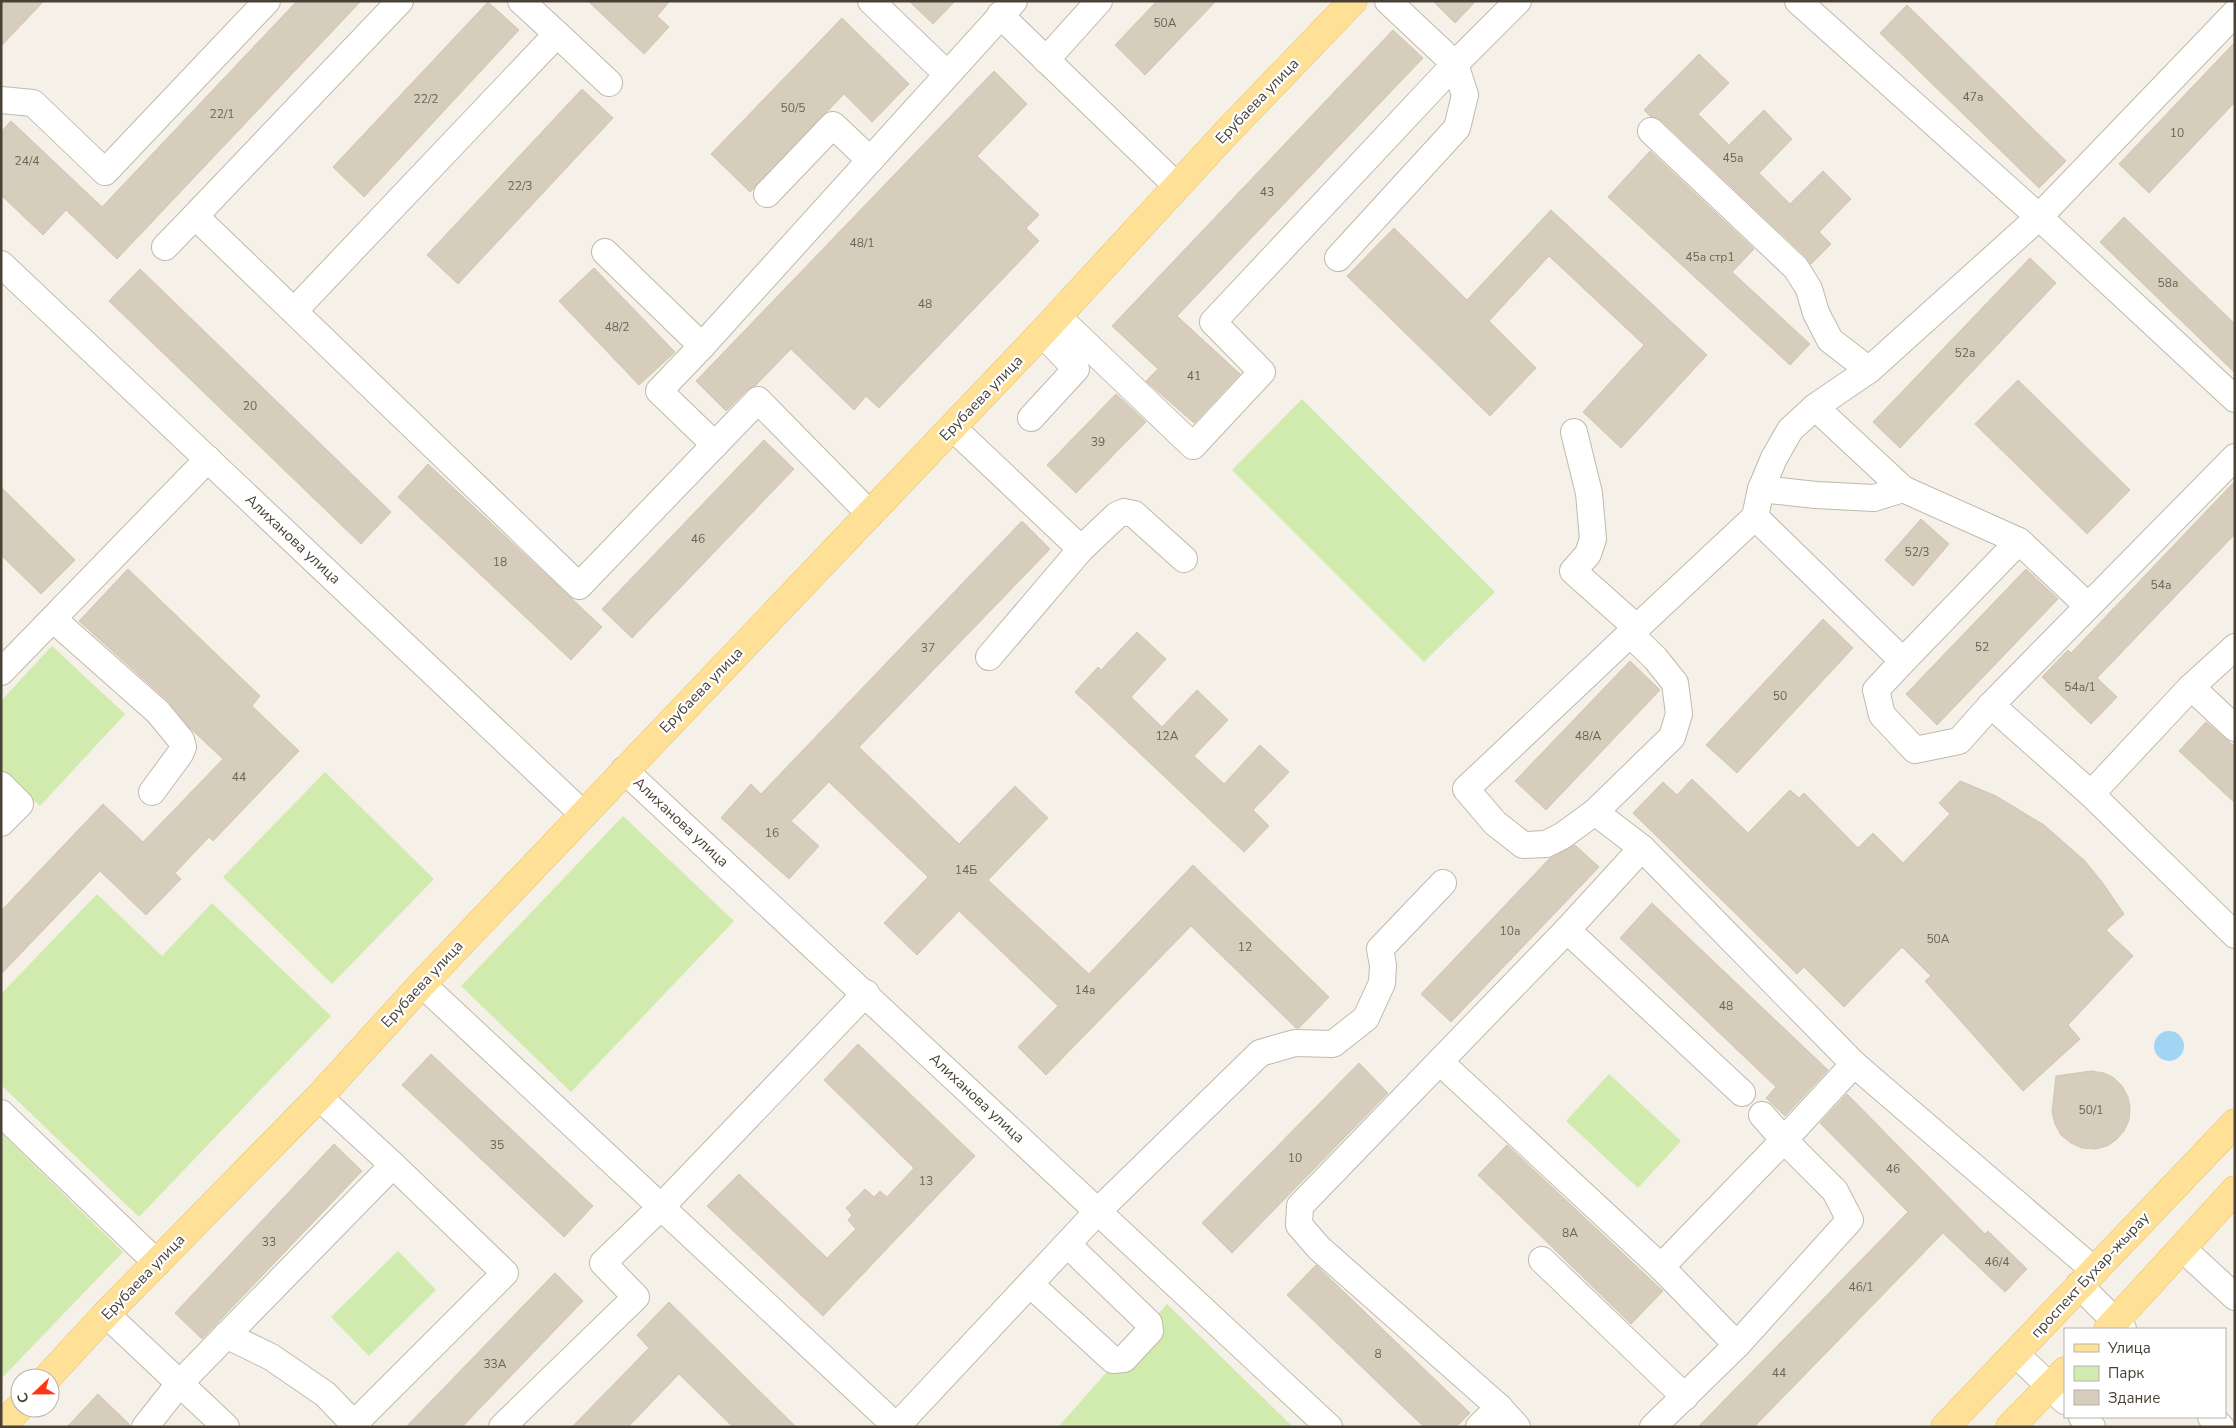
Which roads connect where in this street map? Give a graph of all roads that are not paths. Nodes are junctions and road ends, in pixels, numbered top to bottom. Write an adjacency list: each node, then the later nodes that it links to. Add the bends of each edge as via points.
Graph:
1 (268, 1): 17 (street, via 105,172 33,103)
2 (400, 1): 22 (street)
3 (521, 1): 12 (street)
4 (871, 1): 15 (street)
5 (1098, 1): 13 (street)
6 (1353, 1): 20 (main road, Ерубаева улица)
7 (1388, 1): 14 (street)
8 (1518, 1): 14 (street)
9 (1807, 4): 23 (street)
10 (1007, 8): 13 (street); 15 (street)
11 (2235, 13): 23 (street)
12 (556, 34): 16 (street); 30 (street)
13 (1046, 60): 20 (street)
14 (1455, 64): 26 (street, via 1465,95 1458,128); 31 (street, via 1213,322 1262,372 1194,446)
15 (947, 74): 19 (street)
16 (609, 84)
17 (1, 100)
18 (1651, 131): 33 (street, via 1796,268 1809,289 1816,313 1830,340)
19 (870, 160): 21 (street, via 833,125); 32 (street)
20 (1177, 186): 31 (main road, Ерубаева улица)
21 (766, 194)
22 (195, 216): 24 (street); 30 (street)
23 (2039, 217): 33 (street); 34 (street)
24 (165, 247)
25 (605, 252): 32 (street)
26 (1338, 258)
27 (1, 264): 29 (street, Алиханова улица)
28 (1, 290): 29 (street)
29 (30, 292): 41 (street, Алиханова улица)
30 (294, 311): 39 (street, via 579,586)
31 (1050, 325): 36 (street, via 1076,369); 37 (main road, Ерубаева улица)
32 (702, 346): 39 (street, via 659,391)
33 (1869, 370): 35 (street)
34 (2235, 399)
35 (1816, 407): 42 (street); 43 (street, via 1790,430)
36 (1031, 418)
37 (952, 428): 44 (main road, Ерубаева улица); 47 (street)
38 (1574, 432): 51 (street, via 1589,493 1593,539 1588,554 1573,571)
39 (715, 445): 44 (street, via 758,400)
40 (2235, 457): 49 (street)
41 (208, 460): 50 (street); 64 (street, Алиханова улица)
42 (1903, 488): 43 (street, via 1874,498); 46 (street)
43 (1761, 489): 45 (street)
44 (870, 514): 59 (main road, Ерубаева улица)
45 (1755, 517): 51 (street); 54 (street)
46 (2019, 541): 49 (street); 54 (street)
47 (1081, 549): 48 (street, via 1124,512 1134,514); 53 (street)
48 (1184, 560)
49 (2088, 606): 57 (street)
50 (53, 619): 55 (street); 61 (street, via 177,732 182,747 180,754)
51 (1634, 631): 63 (street, via 1675,683 1679,714 1672,738); 63 (street, via 1466,789 1495,823 1523,846 1546,844)
52 (2235, 647): 56 (street)
53 (989, 658)
54 (1903, 661): 57 (street, via 1876,690 1882,715 1914,750 1959,740)
55 (1, 672)
56 (2191, 687): 58 (street); 62 (street)
57 (1991, 705): 62 (street)
58 (2235, 728)
59 (624, 770): 64 (main road, Ерубаева улица); 71 (street, Алиханова улица)
60 (1, 786): 65 (street, via 20,804)
61 (152, 792)
62 (2090, 794): 69 (street)
63 (1595, 812): 66 (street)
64 (584, 815): 70 (main road, Ерубаева улица)
65 (1, 823)
66 (1642, 848): 68 (street); 73 (street)
67 (1443, 883): 83 (street, via 1380,948 1382,983 1366,1018 1333,1044 1294,1043 1260,1053)
68 (1567, 930): 72 (street); 74 (street)
69 (2235, 935)
70 (422, 984): 75 (main road, Ерубаева улица); 82 (street)
71 (866, 993): 82 (street); 83 (street, Алиханова улица)
72 (1440, 1062): 88 (street); 101 (street, via 1300,1206 1299,1225 1319,1248)
73 (1854, 1064): 79 (street); 89 (street)
74 (1742, 1093)
75 (319, 1096): 80 (street); 87 (main road, Ерубаева улица)
76 (1, 1113): 87 (street)
77 (1762, 1115): 79 (street)
78 (2235, 1123): 89 (main road, проспект Бухар-жырау)
79 (1784, 1140): 88 (street); 95 (street, via 1835,1191 1850,1220)
80 (393, 1165): 94 (street); 105 (street, via 505,1273)
81 (2235, 1190): 85 (main road)
82 (662, 1206): 106 (street); 110 (street, via 603,1263 636,1297)
83 (1098, 1211): 84 (street); 111 (street, Алиханова улица)
84 (1068, 1245): 90 (street); 90 (street, via 1149,1323 1150,1331 1124,1359 1113,1360)
85 (2182, 1248): 91 (street); 93 (main road)
86 (1542, 1260): 100 (street)
87 (157, 1263): 92 (main road, Ерубаева улица)
88 (1661, 1267): 95 (street)
89 (2087, 1277): 93 (street); 96 (main road, проспект Бухар-жырау)
90 (1030, 1284): 106 (street)
91 (2235, 1297)
92 (106, 1314): 97 (main road, Ерубаева улица); 98 (street)
93 (2115, 1327)
94 (226, 1335): 98 (street); 105 (street, via 271,1357 325,1394)
95 (1737, 1345): 100 (street)
96 (2016, 1354): 99 (street); 115 (main road, проспект Бухар-жырау)
97 (56, 1368)
98 (180, 1384): 108 (street); 109 (street)
99 (2060, 1386): 116 (main road)
100 (1684, 1396): 114 (street)
101 (1499, 1407): 112 (street); 113 (street)
102 (10, 1418): 107 (main road)
103 (2083, 1418): 117 (street)
104 (2212, 1418): 118 (street)
105 (354, 1426)
106 (897, 1426)
107 (1, 1427)
108 (145, 1427)
109 (226, 1427)
110 (502, 1427)
111 (1329, 1427)
112 (1479, 1427)
113 (1517, 1427)
114 (1653, 1427)
115 (1945, 1427)
116 (2010, 1427)
117 (2092, 1427)
118 (2221, 1427)

